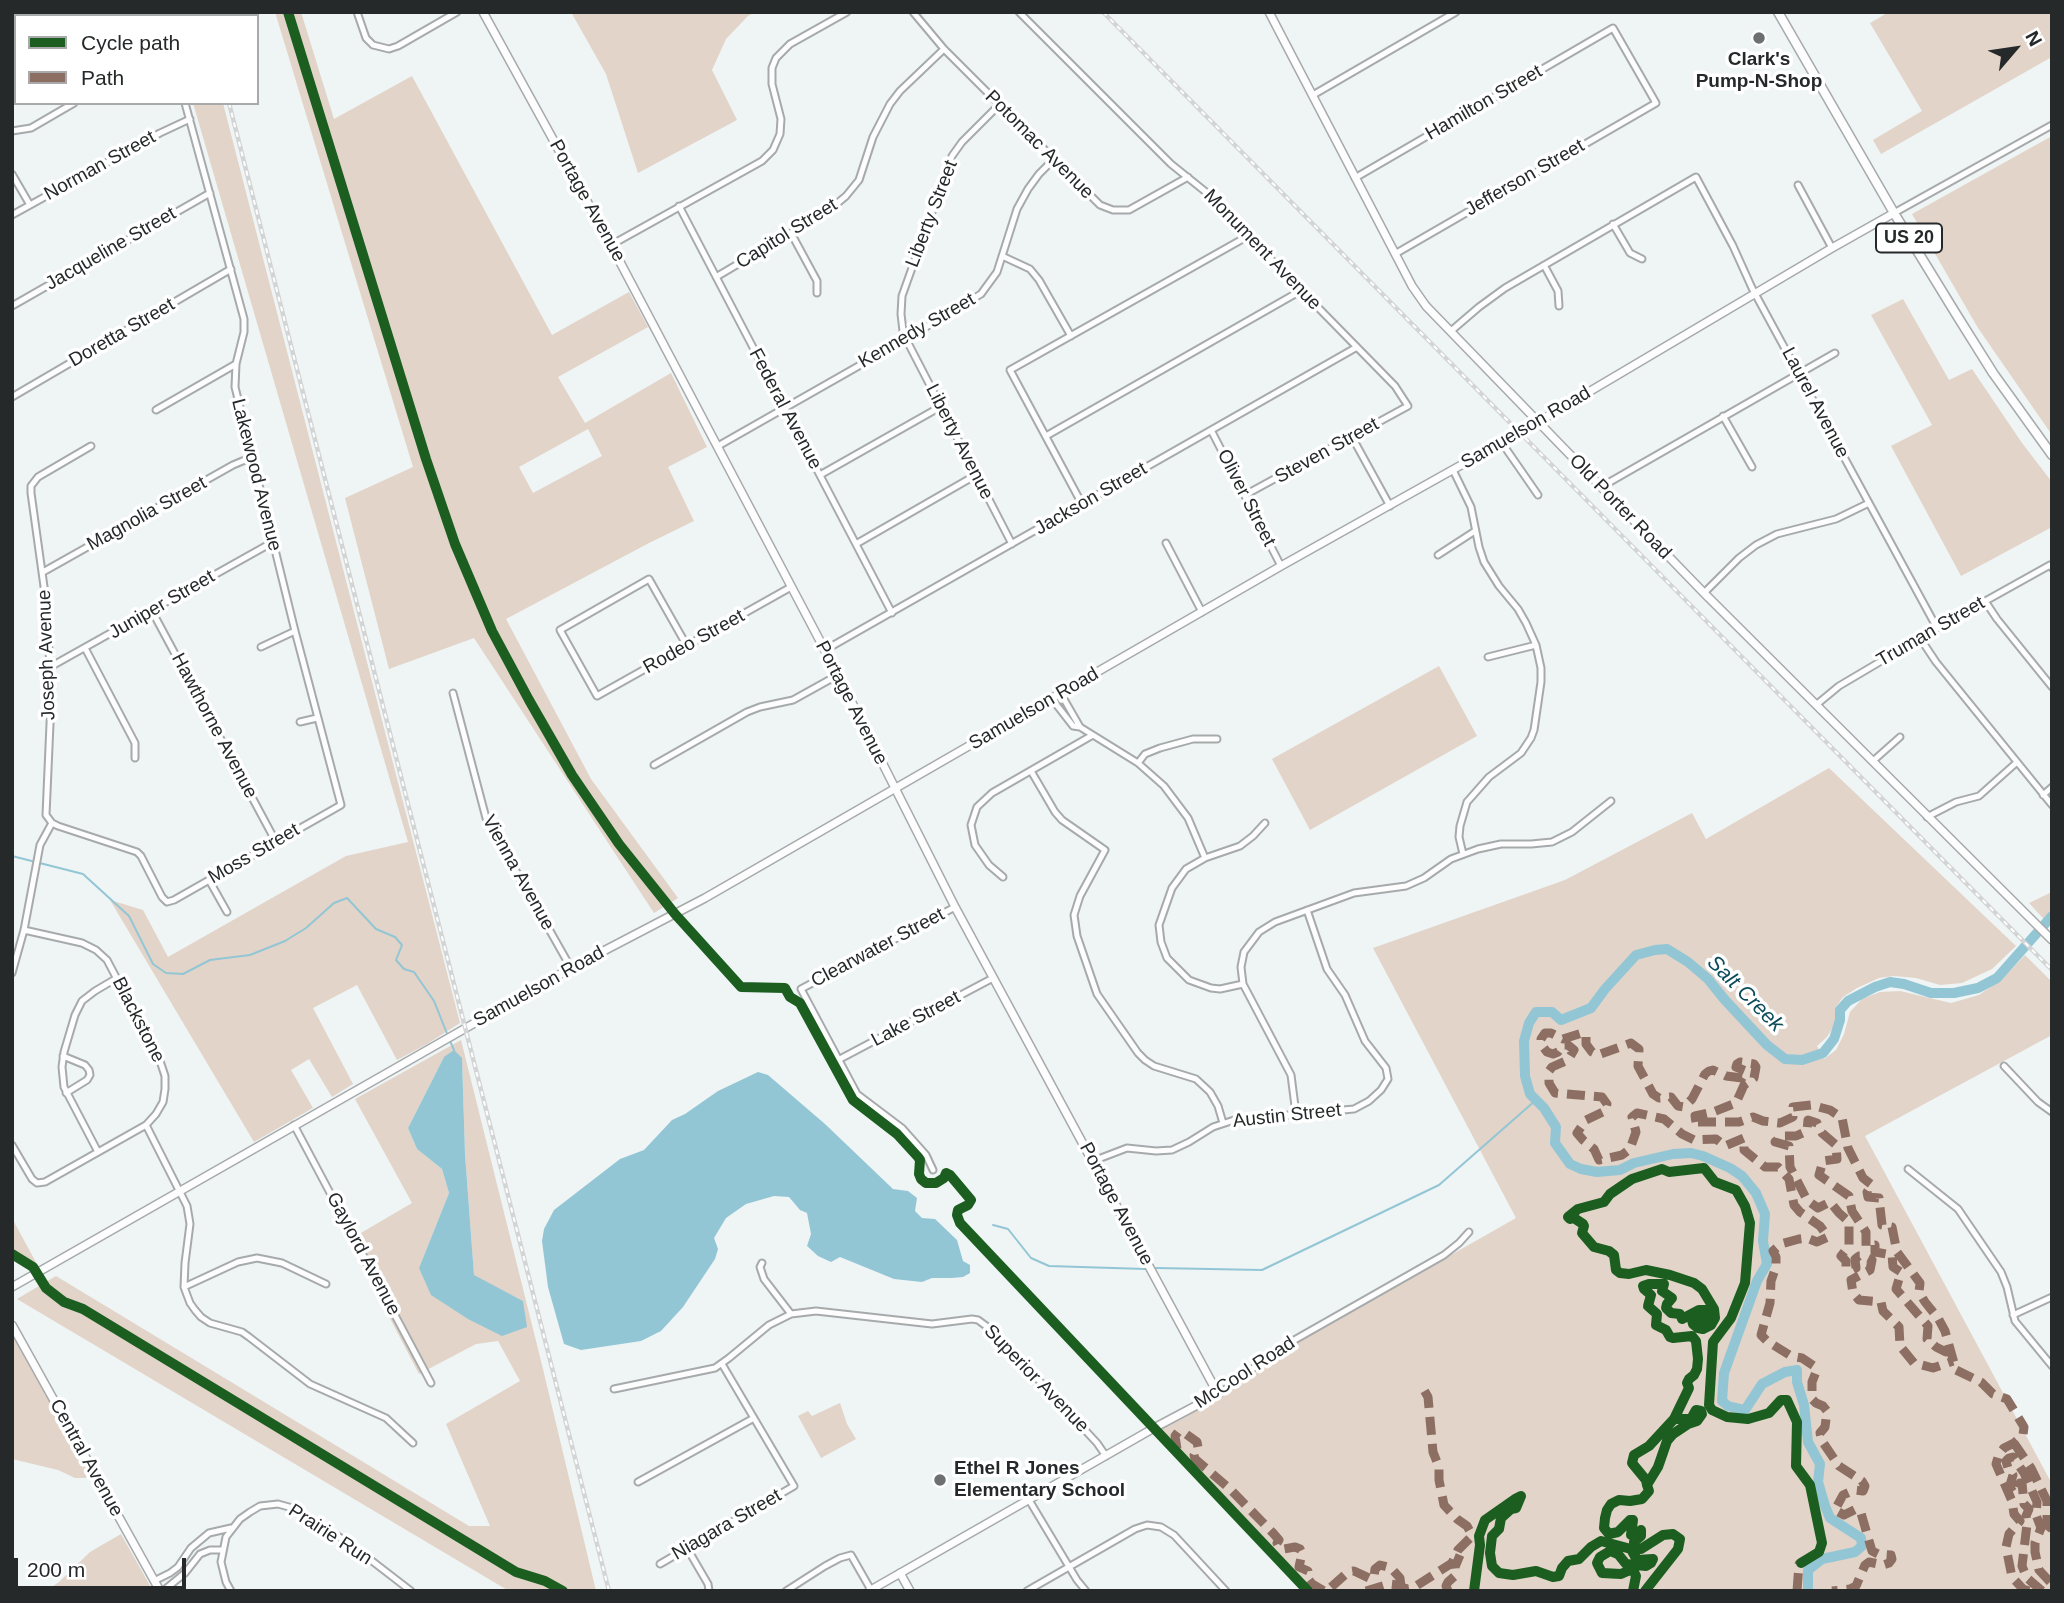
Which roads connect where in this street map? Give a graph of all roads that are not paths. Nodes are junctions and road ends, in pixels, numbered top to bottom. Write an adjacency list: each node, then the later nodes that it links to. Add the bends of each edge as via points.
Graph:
1 (357, 12): 2 (street, via 366,38 389,49)
2 (457, 12)
3 (482, 12): 32 (street, Portage Avenue)
4 (847, 12): 26 (street, via 790,44 776,58 772,85 781,119 773,150 762,161)
5 (913, 12): 10 (street, Potomac Avenue)
6 (1019, 12): 21 (street, Monument Avenue)
7 (1456, 12): 11 (street)
8 (1778, 12): 27 (main road, US 20)
9 (1270, 13): 11 (street, Old Porter Road)
10 (944, 49): 15 (street, Potomac Avenue); 30 (street, Capitol Street, via 890,104 854,187 828,211)
11 (1313, 95): 22 (street, Old Porter Road)
12 (1656, 103): 22 (street, Hamilton Street, via 1613,28); 34 (street, Jefferson Street)
13 (70, 105): 18 (street, via 30,128)
14 (186, 105): 16 (street, Lakewood Avenue)
15 (999, 106): 19 (street, Potomac Avenue); 47 (street, Liberty Street, via 952,156 902,296)
16 (190, 119): 24 (street, Lakewood Avenue); 25 (street, Norman Street)
17 (2052, 125): 27 (street, Samuelson Road)
18 (12, 131)
19 (1054, 159): 21 (street, Potomac Avenue, via 1100,205 1113,210 1129,210); 35 (street, Kennedy Street, via 1022,199)
20 (12, 174): 25 (street)
21 (1188, 177): 31 (street, Monument Avenue, via 1222,205)
22 (1355, 178): 34 (street, Old Porter Road)
23 (1798, 185): 33 (street)
24 (211, 193): 38 (street, Lakewood Avenue); 43 (street, Jacqueline Street)
25 (30, 205): 28 (street, Norman Street)
26 (679, 206): 32 (street); 39 (street, Federal Avenue)
27 (1894, 213): 33 (street, Samuelson Road); 65 (main road, US 20, via 1993,373)
28 (12, 215)
29 (1613, 224): 36 (street, via 1630,253); 37 (street); 42 (street, Laurel Avenue, via 1696,177)
30 (791, 233): 39 (street, Capitol Street); 41 (street, via 817,281)
31 (1248, 236): 40 (street, Monument Avenue); 46 (street)
32 (611, 245): 64 (street, Portage Avenue)
33 (1832, 248): 42 (street, Samuelson Road)
34 (1395, 254): 45 (street, Old Porter Road, via 1426,306)
35 (1002, 256): 46 (street, via 1030,269); 47 (street, Kennedy Street, via 981,294)
36 (1642, 259)
37 (1544, 265): 44 (street, via 1558,291); 45 (street, via 1490,298)
38 (231, 269): 50 (street, Lakewood Avenue, via 244,319); 52 (street, Doretta Street)
39 (716, 277): 54 (street, Federal Avenue)
40 (1302, 290): 48 (street, Monument Avenue); 60 (street)
41 (817, 293)
42 (1756, 294): 51 (street, Laurel Avenue); 58 (street, Samuelson Road)
43 (12, 306)
44 (1559, 306)
45 (1451, 331): 58 (street, Old Porter Road)
46 (1071, 336): 60 (street, via 1010,370)
47 (906, 339): 54 (street, Kennedy Street); 55 (street, Liberty Avenue)
48 (1357, 348): 53 (street, Monument Avenue); 59 (street, Jackson Street)
49 (1835, 353): 51 (street)
50 (236, 364): 56 (street); 66 (street, Lakewood Avenue, via 234,387)
51 (1799, 373): 57 (street); 74 (street, Laurel Avenue)
52 (12, 397)
53 (1408, 406): 61 (street, Steven Street)
54 (784, 407): 64 (street, Kennedy Street); 69 (street, Federal Avenue)
55 (940, 407): 69 (street); 70 (street, Liberty Avenue)
56 (156, 410)
57 (1723, 416): 67 (street); 71 (street)
58 (1538, 422): 62 (street, Samuelson Road); 71 (street, Old Porter Road)
59 (1211, 430): 72 (street, Oliver Street); 75 (street, Jackson Street)
60 (1046, 436): 75 (street)
61 (1352, 437): 72 (street, Steven Street); 76 (street)
62 (1502, 443): 68 (street, Samuelson Road); 73 (street)
63 (91, 446): 85 (street, Joseph Avenue, via 38,477 31,486)
64 (718, 446): 86 (street, Portage Avenue)
65 (2052, 455)
66 (252, 457): 78 (street, Lakewood Avenue); 85 (street, Magnolia Street)
67 (1752, 467)
68 (1453, 470): 76 (street, Samuelson Road); 77 (street, via 1466,494)
69 (820, 475): 80 (street, Federal Avenue)
70 (976, 475): 80 (street); 81 (street, Liberty Avenue)
71 (1601, 487): 87 (street, Old Porter Road)
72 (1245, 495): 83 (street, Oliver Street)
73 (1538, 495)
74 (1869, 503): 87 (street, via 1836,519 1777,534 1756,545); 92 (street, Laurel Avenue)
75 (1082, 504): 81 (street, Jackson Street)
76 (1390, 506): 83 (street, Samuelson Road)
77 (1475, 531): 82 (street); 95 (street, via 1484,562 1518,609)
78 (273, 542): 89 (street, Juniper Street); 93 (street, Lakewood Avenue)
79 (1166, 543): 90 (street)
80 (856, 544): 91 (street, Federal Avenue)
81 (1012, 544): 91 (street, Jackson Street)
82 (1438, 555)
83 (1281, 566): 90 (street, Samuelson Road)
84 (2051, 567): 88 (street, Truman Street)
85 (43, 572): 101 (street, Joseph Avenue)
86 (791, 587): 96 (street, Rodeo Street); 99 (street, Portage Avenue)
87 (1704, 593): 107 (street, Old Porter Road)
88 (1985, 601): 92 (street, Truman Street); 103 (street)
89 (152, 611): 98 (street, Juniper Street); 129 (street, Hawthorne Avenue)
90 (1202, 612): 105 (street, Samuelson Road)
91 (892, 613): 99 (street, Jackson Street)
92 (1937, 628): 94 (street, Truman Street)
93 (295, 631): 97 (street); 108 (street, Lakewood Avenue)
94 (1920, 638): 107 (street, Truman Street, via 1839,686); 117 (street)
95 (1536, 645): 100 (street); 130 (street, via 1541,682 1534,730 1527,747 1489,777 1467,802 1459,837)
96 (687, 646): 96 (street, Rodeo Street, via 649,579 560,630 597,696)
97 (261, 647)
98 (85, 648): 101 (street, Juniper Street); 114 (street, via 135,743)
99 (825, 650): 102 (street, Portage Avenue)
100 (1488, 657)
101 (50, 667): 127 (street, Joseph Avenue, via 45,808)
102 (838, 675): 118 (street, via 793,700 747,712); 121 (street, Portage Avenue)
103 (2052, 687)
104 (453, 693): 139 (street, Vienna Avenue, via 486,818)
105 (1061, 694): 106 (street, Samuelson Road); 110 (street)
106 (1052, 699): 110 (street, via 1073,726); 121 (street, Samuelson Road)
107 (1816, 705): 115 (street, Old Porter Road)
108 (317, 718): 109 (street); 124 (street, Lakewood Avenue)
109 (300, 722)
110 (1080, 727): 111 (street)
111 (1091, 736): 116 (street); 119 (street)
112 (1900, 737): 115 (street)
113 (1217, 739): 116 (street, via 1193,739 1160,748)
114 (135, 758)
115 (1873, 761): 126 (street, Old Porter Road)
116 (1138, 763): 131 (street, via 1180,805)
117 (2016, 763): 122 (street); 126 (street, via 1979,796)
118 (654, 765)
119 (1031, 771): 132 (street, via 984,800 973,816 975,845); 150 (street, via 1062,820 1105,850 1074,915 1097,994 1145,1060 1188,1075 1210,1092)
120 (2052, 787): 122 (street)
121 (894, 789): 134 (street, Portage Avenue); 139 (street, Samuelson Road, via 703,899)
122 (2043, 795): 125 (street)
123 (1611, 801): 130 (street, via 1573,832 1552,842 1501,844)
124 (341, 805): 129 (street, Moss Street)
125 (2052, 805)
126 (1927, 817): 138 (street, Old Porter Road)
127 (52, 823): 133 (street, Moss Street, via 137,852 167,902); 137 (street, via 37,856)
128 (1265, 823): 131 (street, via 1240,846)
129 (276, 842): 133 (street, Moss Street)
130 (1463, 854): 135 (street, via 1406,886 1363,890)
131 (1205, 858): 143 (street, via 1186,869 1172,888 1159,925 1161,942 1171,964 1196,984 1220,989)
132 (1003, 877)
133 (209, 880): 136 (street)
134 (955, 906): 142 (street, Portage Avenue); 145 (street, Clearwater Street, via 801,989)
135 (1307, 910): 143 (street, via 1267,926 1253,937 1241,967); 149 (street, Austin Street, via 1327,969 1345,995 1365,1041 1383,1062 1388,1079 1361,1106)
136 (227, 912)
137 (24, 930): 140 (street); 141 (street, Blackstone, via 96,950)
138 (2051, 939)
139 (571, 968): 152 (street, Samuelson Road)
140 (12, 974)
141 (117, 978): 144 (street, via 82,1001); 151 (street, Blackstone, via 165,1076 163,1102)
142 (993, 978): 145 (street, Lake Street); 155 (street, Portage Avenue)
143 (1243, 984): 149 (street, via 1291,1075)
144 (63, 1056): 147 (street); 147 (street, via 85,1065 90,1074)
145 (838, 1060): 157 (street, via 857,1094 902,1128)
146 (2004, 1066): 148 (street)
147 (66, 1093): 154 (street)
148 (2052, 1112)
149 (1296, 1114): 150 (street, Austin Street)
150 (1223, 1124): 155 (street, Austin Street, via 1172,1150 1127,1148)
151 (146, 1125): 154 (street, Blackstone); 158 (street)
152 (295, 1125): 158 (street, Samuelson Road); 170 (street, Gaylord Avenue)
153 (12, 1145): 154 (street, Blackstone, via 37,1183)
154 (98, 1152)
155 (1093, 1161): 172 (street, Portage Avenue)
156 (1908, 1169): 166 (street, via 1958,1209 1983,1241 2001,1272)
157 (933, 1170)
158 (181, 1192): 162 (street, Samuelson Road); 163 (street, via 190,1224)
159 (1469, 1231): 172 (street, McCool Road, via 1444,1255 1268,1355)
160 (762, 1262): 165 (street, via 764,1279)
161 (326, 1284): 163 (street, via 282,1263 257,1258)
162 (12, 1287)
163 (184, 1287): 174 (street, via 201,1317 242,1332 310,1384 386,1418)
164 (2052, 1297): 166 (street)
165 (791, 1314): 168 (street, via 760,1331); 175 (street, Superior Avenue, via 816,1311 932,1324 978,1320)
166 (2013, 1315): 169 (street)
167 (12, 1325): 184 (street, Central Avenue)
168 (722, 1364): 171 (street); 173 (street)
169 (2052, 1366)
170 (431, 1383)
171 (614, 1389)
172 (1218, 1394): 175 (street, McCool Road)
173 (754, 1418): 176 (street); 179 (street, Niagara Street, via 794,1486)
174 (413, 1444)
175 (1106, 1456): 177 (street, McCool Road)
176 (638, 1482)
177 (1030, 1500): 182 (street); 183 (street, McCool Road)
178 (232, 1528): 180 (street, Prairie Run); 184 (street, via 209,1533 178,1567); 189 (street, Prairie Run, via 260,1506 287,1505 350,1544)
179 (687, 1548): 181 (street, Niagara Street); 185 (street)
180 (222, 1550): 187 (street, via 200,1554); 188 (street, via 223,1573)
181 (660, 1564)
182 (1068, 1566): 192 (street); 193 (street); 194 (street, via 1135,1529 1154,1525 1174,1535)
183 (900, 1573): 186 (street, McCool Road); 191 (street)
184 (154, 1581): 187 (street, Central Avenue)
185 (710, 1589)
186 (870, 1590): 190 (street, via 851,1555)
187 (161, 1591)
188 (231, 1591)
189 (411, 1591)
190 (786, 1591)
191 (910, 1591)
192 (1027, 1591)
193 (1086, 1591)
194 (1226, 1591)

